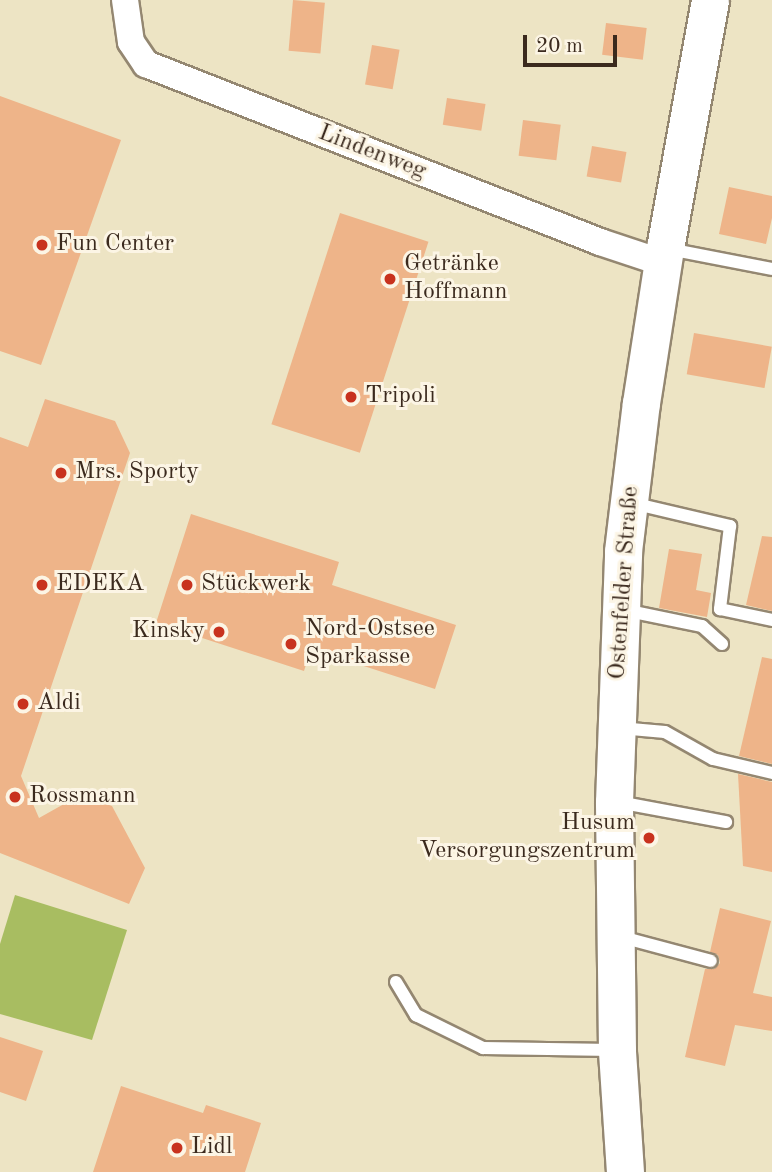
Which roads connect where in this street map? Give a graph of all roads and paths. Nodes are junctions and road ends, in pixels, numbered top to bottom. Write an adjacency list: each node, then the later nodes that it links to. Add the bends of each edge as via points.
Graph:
1 (125, 0): 3 (street, Lindenweg, via 131,43 146,64 600,242)
2 (710, 0): 3 (main road, Ostenfelder Straße)
3 (664, 256): 4 (lane); 5 (main road, Ostenfelder Straße)
4 (772, 269)
5 (628, 502): 6 (main road, Ostenfelder Straße); 7 (lane, via 730,526 720,609)
6 (620, 609): 8 (lane, via 702,626); 9 (main road, Ostenfelder Straße)
7 (772, 620)
8 (722, 644)
9 (616, 727): 10 (lane, via 665,732 713,759); 11 (main road, Ostenfelder Straße)
10 (772, 773)
11 (614, 802): 12 (lane); 13 (main road, Ostenfelder Straße)
12 (726, 822)
13 (615, 934): 14 (lane); 16 (main road, Ostenfelder Straße)
14 (711, 961)
15 (396, 982): 16 (lane, via 416,1016 483,1048)
16 (617, 1050): 17 (main road, Ostenfelder Straße)
17 (625, 1172)

